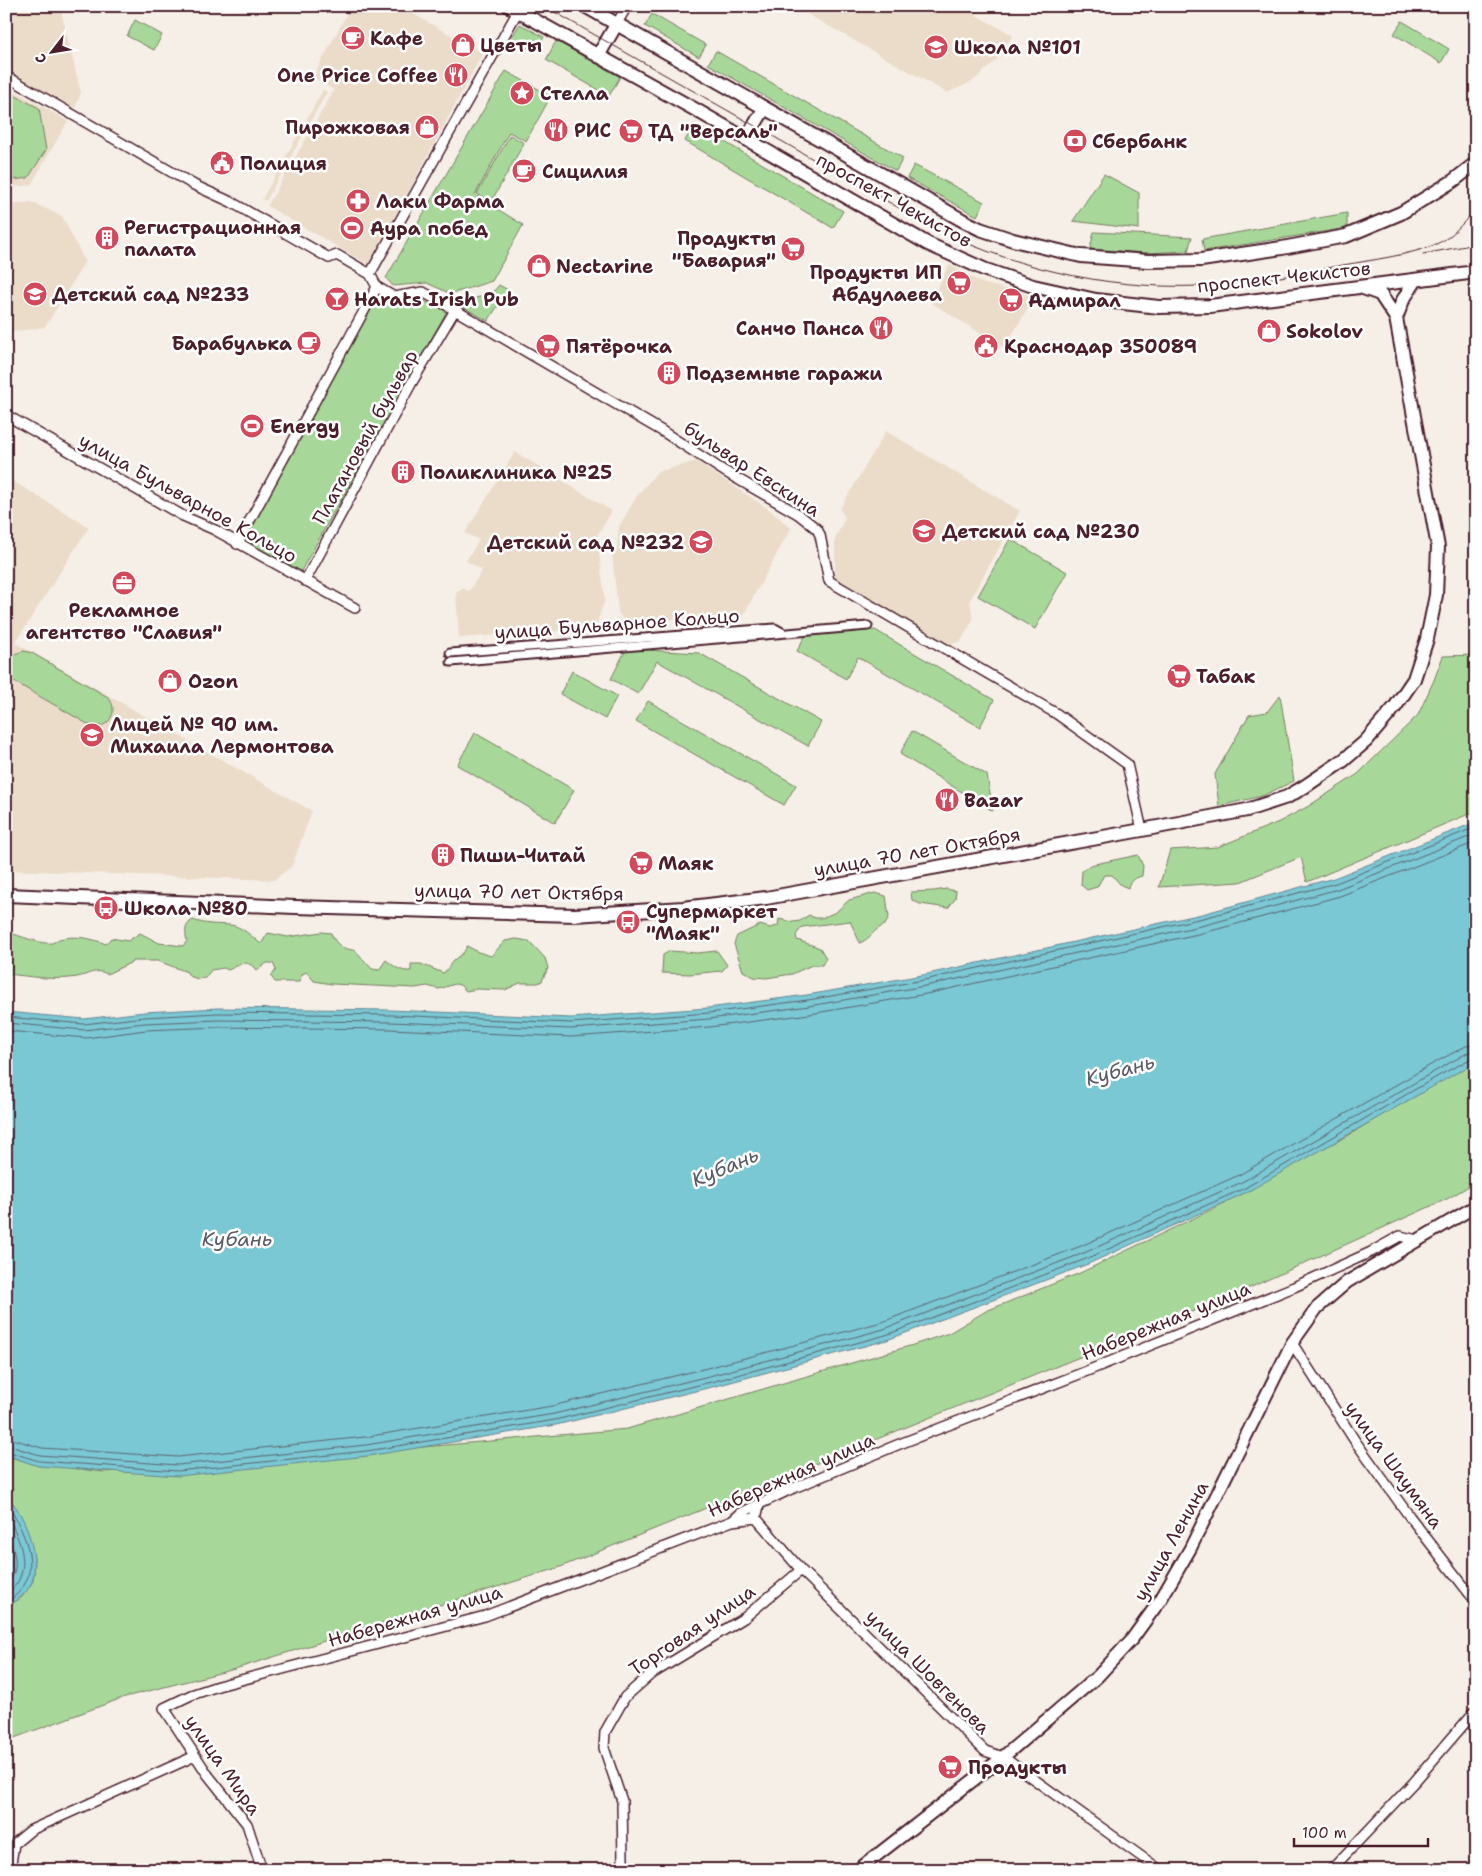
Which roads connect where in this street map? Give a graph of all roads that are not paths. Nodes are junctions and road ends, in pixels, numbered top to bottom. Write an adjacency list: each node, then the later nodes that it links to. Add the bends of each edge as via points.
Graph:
1 (585, 6): 4 (main road, проспект Чекистов)
2 (627, 6): 4 (street)
3 (514, 9): 5 (main road, проспект Чекистов); 11 (street)
4 (616, 25): 5 (main road); 7 (main road, проспект Чекистов)
5 (598, 56): 8 (main road, проспект Чекистов)
6 (6, 76): 11 (street, via 194,185 231,202 329,258 337,255)
7 (764, 109): 8 (main road); 9 (main road, проспект Чекистов, via 980,229 1072,254 1148,261 1201,260 1346,236 1401,213)
8 (746, 139): 14 (main road, проспект Чекистов, via 935,248 986,270 1074,296 1159,307 1210,306)
9 (1476, 163)
10 (1476, 272): 12 (main road, проспект Чекистов)
11 (370, 274): 13 (street)
12 (1416, 280): 14 (main road, проспект Чекистов); 16 (main road)
13 (377, 288): 15 (street, бульвар Евскина, via 394,297 423,292); 18 (street)
14 (1363, 288): 16 (main road, улица 70 лет Октября, via 1380,294)
15 (455, 310): 19 (street, Платановый бульвар, via 411,384); 25 (street, бульвар Евскина, via 798,514 820,535 829,580 1050,710 1127,764)
16 (1396, 318): 25 (main road, улица 70 лет Октября, via 1438,546 1436,595 1414,680 1366,741 1304,787 1247,810)
17 (6, 416): 18 (street, улица Бульварное Кольцо)
18 (237, 544): 19 (street, улица Бульварное Кольцо)
19 (305, 581): 20 (street, улица Бульварное Кольцо)
20 (355, 608)
21 (868, 626): 22 (street, улица Бульварное Кольцо)
22 (784, 633): 23 (street, улица Бульварное Кольцо, via 775,628); 24 (street, улица Бульварное Кольцо)
23 (450, 653)
24 (451, 662)
25 (1142, 830): 26 (main road, улица 70 лет Октября, via 766,898 618,913 575,915 295,907)
26 (6, 895)
27 (1476, 1207): 28 (street, улица Ленина)
28 (1417, 1240): 29 (street, улица Ленина, via 1347,1282 1317,1308); 30 (street, Набережная улица, via 1400,1236 1294,1287)
29 (1292, 1343): 34 (street, улица Шаумяна, via 1355,1441); 38 (street, улица Ленина, via 1190,1549 1161,1599 1132,1639 1098,1676)
30 (760, 1502): 31 (street); 32 (street, Набережная улица)
31 (756, 1518): 32 (street); 33 (street, улица Шовгенова)
32 (732, 1521): 35 (street, Набережная улица, via 485,1616 218,1686)
33 (801, 1570): 38 (street, улица Шовгенова, via 985,1751); 41 (street, Торговая улица, via 744,1618 650,1675 625,1697 605,1732 604,1748 622,1801)
34 (1476, 1602)
35 (164, 1708): 37 (street, улица Мира)
36 (1476, 1710): 44 (street)
37 (195, 1756): 39 (street, via 31,1830 14,1844); 40 (street, улица Мира, via 248,1824)
38 (1003, 1756): 42 (street, улица Ленина); 43 (street, улица Шовгенова)
39 (10, 1865)
40 (262, 1870)
41 (620, 1870)
42 (858, 1870)
43 (1160, 1870)
44 (1331, 1870)

